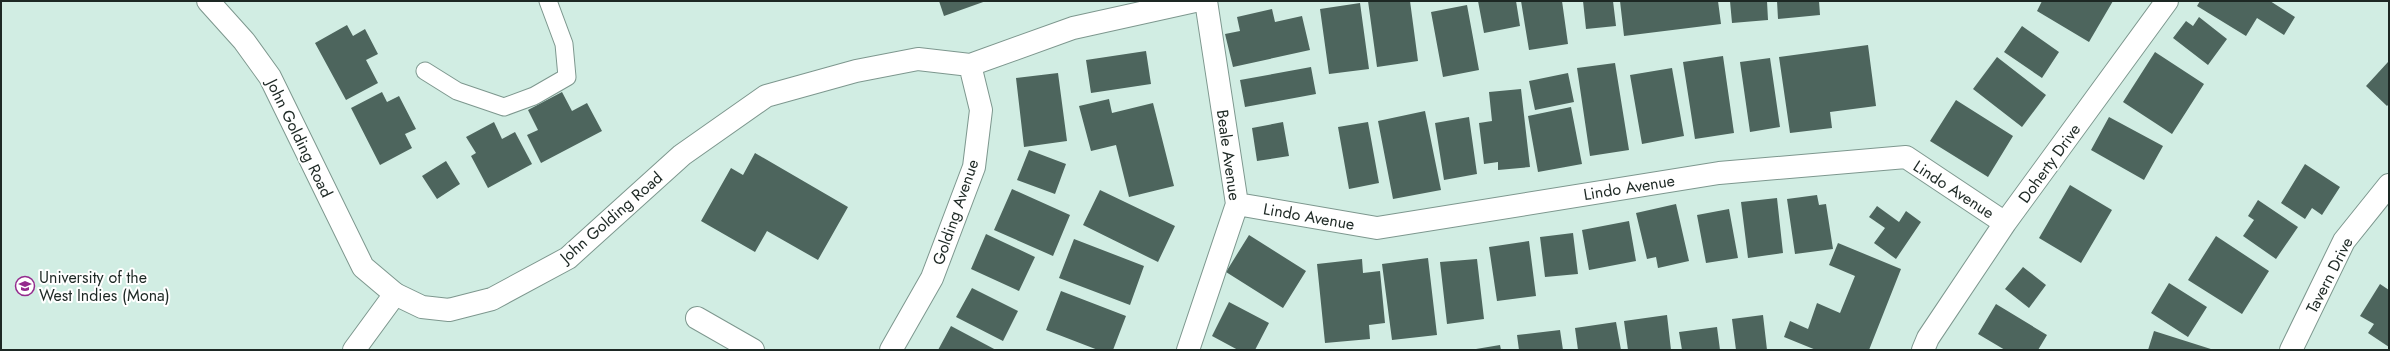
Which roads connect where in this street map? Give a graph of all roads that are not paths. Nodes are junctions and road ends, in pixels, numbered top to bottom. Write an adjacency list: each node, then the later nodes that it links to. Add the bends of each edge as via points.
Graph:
1 (208, 1): 11 (street, John Golding Road, via 244,41 270,77 363,267)
2 (548, 1): 7 (lane, via 564,44 567,77 561,81 534,96 504,107 457,91)
3 (1195, 1): 6 (street, via 1073,28)
4 (1206, 1): 9 (street, Beale Avenue)
5 (2167, 1): 10 (street, Doherty Drive)
6 (970, 66): 11 (street, John Golding Road, via 918,59 856,72 766,96 682,155 568,258 492,299 449,310 422,307); 15 (street, Golding Avenue, via 981,110 974,167 932,278)
7 (425, 72)
8 (2389, 185): 18 (street, Tavern Drive, via 2344,241)
9 (1237, 204): 10 (street, Lindo Avenue, via 1377,228 1719,173 1906,157); 16 (street, Beale Avenue)
10 (2005, 223): 17 (street, Doherty Drive, via 1928,338)
11 (395, 294): 13 (street)
12 (697, 318): 14 (street)
13 (354, 350)
14 (753, 350)
15 (892, 350)
16 (1188, 350)
17 (1924, 350)
18 (2291, 350)

